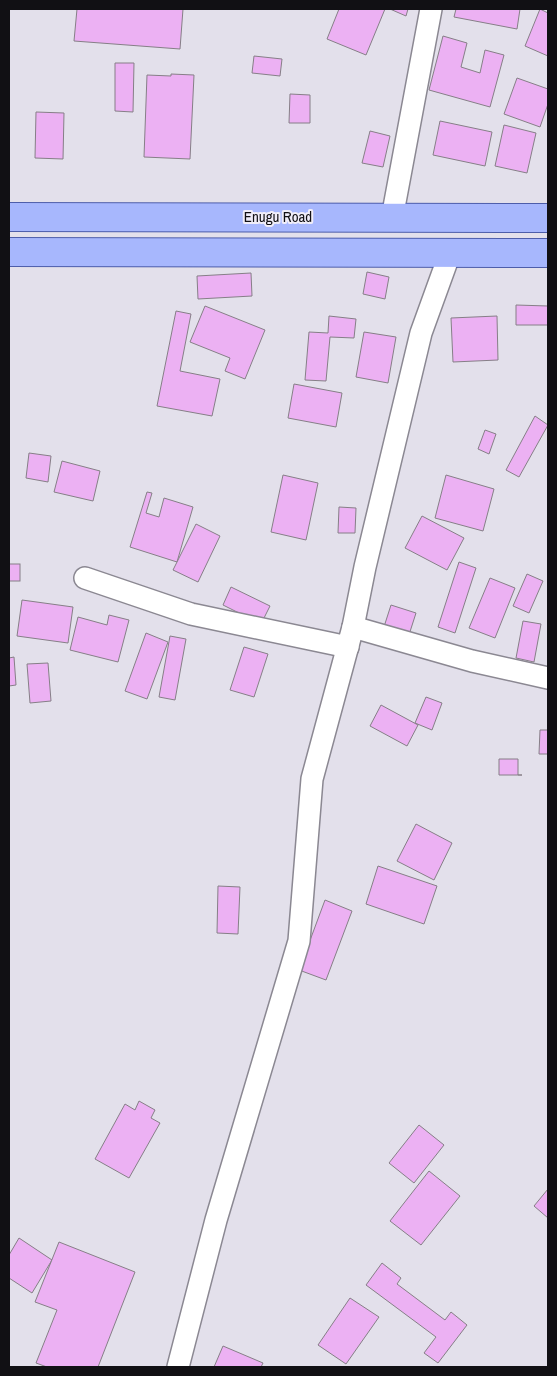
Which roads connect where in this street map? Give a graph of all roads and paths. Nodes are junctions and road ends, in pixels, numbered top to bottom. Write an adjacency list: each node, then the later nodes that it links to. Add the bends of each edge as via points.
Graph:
1 (431, 9): 3 (street)
2 (9, 217): 3 (main road, Enugu Road)
3 (392, 218): 4 (main road, Enugu Road)
4 (548, 218)
5 (9, 252): 6 (main road)
6 (450, 253): 7 (main road); 9 (street, via 421,333)
7 (548, 253)
8 (85, 578): 9 (street, via 191,614)
9 (351, 637): 10 (street); 11 (street, via 312,780 299,941 216,1220)
10 (548, 678)
11 (178, 1367)

